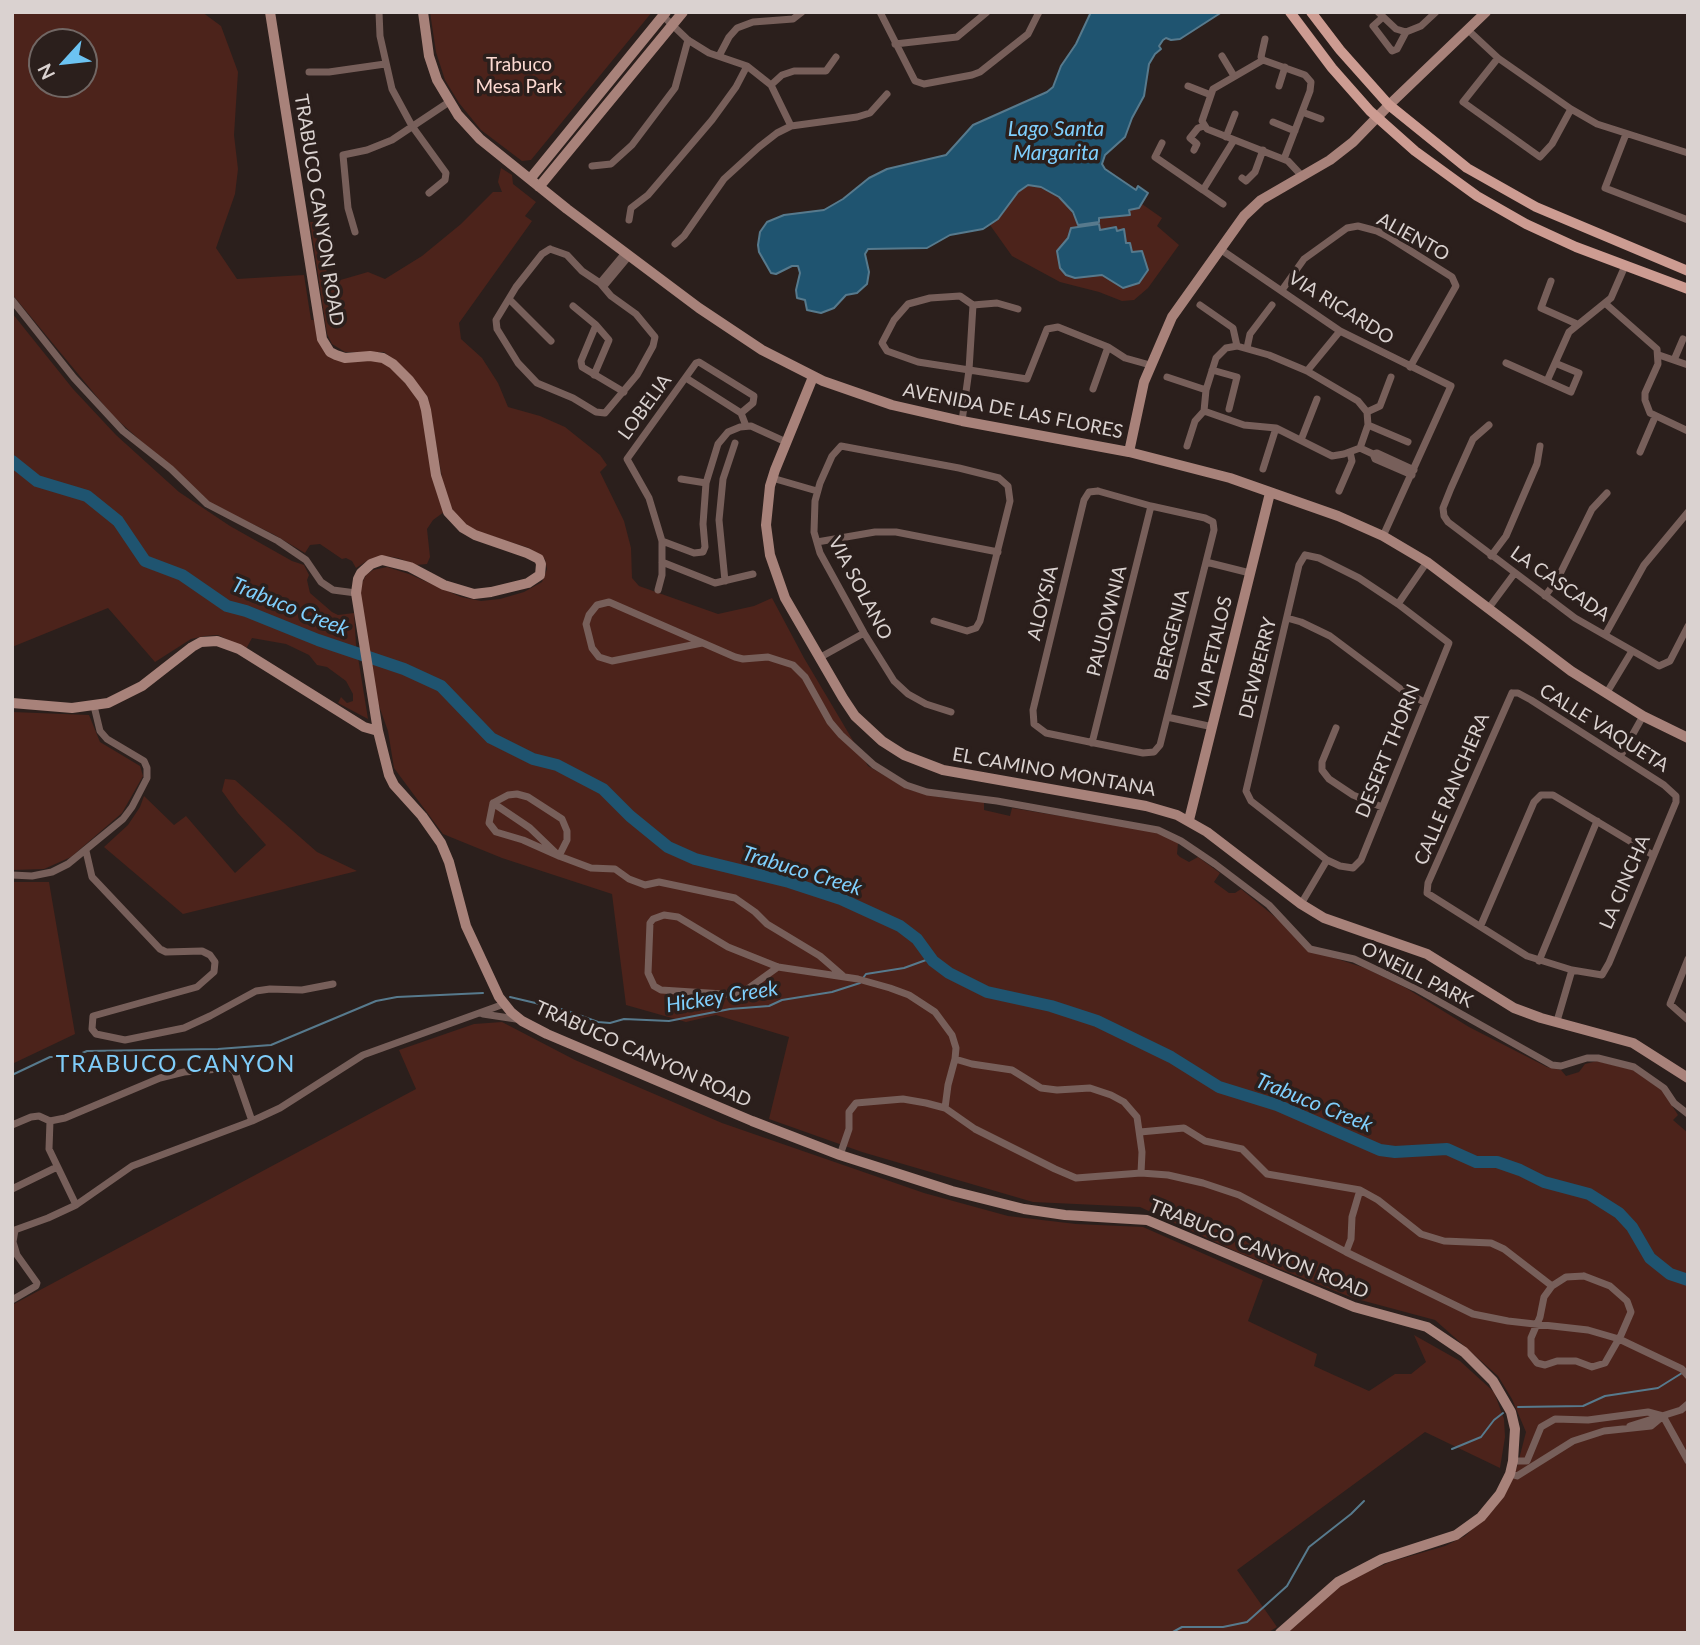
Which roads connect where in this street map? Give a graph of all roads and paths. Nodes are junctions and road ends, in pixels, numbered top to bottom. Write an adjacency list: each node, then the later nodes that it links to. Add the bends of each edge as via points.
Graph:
1 (270, 12): 156 (main road, TRABUCO CANYON ROAD, via 322,339 336,355 383,358 410,380 423,399 436,475 448,512 475,535 539,559 542,569 528,583 474,594 382,560 361,573)
2 (379, 12): 25 (street)
3 (423, 12): 35 (main road, AVENIDA DE LAS FLORES, via 429,56)
4 (683, 12): 14 (main road)
5 (802, 12): 20 (street, via 784,22 753,22 737,28)
6 (880, 12): 19 (street)
7 (987, 12): 19 (street, via 957,37)
8 (1039, 12): 19 (street, via 1028,34 980,72 925,84 915,81)
9 (1290, 12): 40 (main road)
10 (1311, 12): 36 (main road)
11 (1436, 12): 16 (street)
12 (1486, 12): 15 (main road)
13 (1380, 15): 16 (street); 16 (street, via 1373,26 1392,51)
14 (667, 17): 18 (street); 57 (main road)
15 (1468, 30): 23 (street); 36 (main road)
16 (1406, 32)
17 (1265, 39): 24 (street)
18 (688, 40): 20 (street); 54 (street, via 675,88 632,145 611,164)
19 (895, 44)
20 (719, 56): 26 (street)
21 (1222, 56): 29 (street)
22 (836, 57): 30 (street, via 826,71 793,71)
23 (1498, 58): 37 (street); 37 (street, via 1463,102 1540,157)
24 (1263, 60): 27 (street); 29 (street)
25 (385, 64): 28 (street); 43 (street)
26 (747, 66): 30 (street); 61 (street, via 712,120 648,195 631,208)
27 (1285, 68): 32 (street); 38 (street, via 1311,82)
28 (309, 72)
29 (1234, 76): 34 (street)
30 (771, 85): 44 (street)
31 (1188, 86): 34 (street)
32 (1279, 86)
33 (887, 94): 44 (street, via 870,113)
34 (1211, 95): 45 (street, via 1202,117)
35 (449, 102): 43 (street); 57 (main road, AVENIDA DE LAS FLORES, via 480,139)
36 (1389, 105): 40 (main road); 68 (main road, via 1466,168 1525,201)
37 (1571, 108): 47 (street)
38 (1302, 112): 41 (street); 46 (street)
39 (1235, 114): 48 (street)
40 (1377, 118): 55 (main road, via 1336,156); 67 (main road, via 1477,195 1526,224)
41 (1321, 119)
42 (1273, 122): 46 (street)
43 (412, 126): 59 (street, via 446,173 445,180); 63 (street, via 392,140 343,155)
44 (791, 126): 64 (street, via 759,146 724,179)
45 (1204, 126): 48 (street); 50 (street, via 1190,138 1197,144)
46 (1295, 131): 53 (street)
47 (1626, 134): 52 (street); 62 (street, via 1605,187)
48 (1230, 138): 51 (street); 58 (street)
49 (1162, 144): 58 (street, via 1155,157)
50 (1194, 150)
51 (1263, 150): 53 (street); 56 (street, via 1255,172 1246,181)
52 (1688, 153)
53 (1284, 159): 55 (street)
54 (592, 166)
55 (1302, 176): 65 (main road, via 1250,209)
56 (1242, 178)
57 (534, 183): 66 (main road, AVENIDA DE LAS FLORES)
58 (1203, 190): 60 (street)
59 (429, 193)
60 (1223, 204)
61 (629, 220)
62 (1688, 220)
63 (355, 232)
64 (676, 244)
65 (1220, 249): 72 (street, VIA RICARDO); 93 (main road, via 1175,311)
66 (627, 254): 70 (street); 100 (main road, AVENIDA DE LAS FLORES, via 730,330)
67 (1625, 266): 71 (main road); 75 (street)
68 (1688, 271)
69 (1551, 281): 81 (street, via 1541,308)
70 (602, 284): 73 (street, via 567,255 550,249); 107 (street, via 655,337)
71 (1688, 289)
72 (1282, 290): 83 (street, VIA RICARDO); 95 (street, ALIENTO, via 1304,259 1347,228 1358,226 1387,236 1452,277 1456,286)
73 (509, 299): 85 (street); 107 (street, via 496,325 526,374 601,414)
74 (12, 300): 156 (street, via 123,431 207,505 278,541 306,560 321,582 333,590)
75 (1606, 304): 81 (street); 89 (street, via 1653,343)
76 (973, 305): 80 (street, via 997,303); 96 (street); 96 (street, via 960,296 908,304 882,343 887,351 908,359)
77 (1200, 305): 86 (street, via 1233,328)
78 (1272, 305): 88 (street, via 1250,334)
79 (573, 306): 82 (street)
80 (1018, 309)
81 (1577, 324): 92 (street)
82 (596, 326): 99 (street, via 609,340); 99 (street, via 580,361)
83 (1340, 331): 95 (street, VIA RICARDO); 98 (street)
84 (1683, 339): 90 (street)
85 (551, 341)
86 (1237, 346): 88 (street); 97 (street, via 1226,348)
87 (1108, 347): 93 (street); 96 (street, via 1058,327 1046,330 1027,379); 105 (street)
88 (1247, 348): 98 (street)
89 (1659, 355): 90 (street); 113 (street, via 1645,393 1647,407)
90 (1674, 360): 94 (street)
91 (1506, 363): 104 (street)
92 (1555, 363): 104 (street); 104 (street, via 1579,373 1571,392)
93 (1150, 365): 127 (main road)
94 (1688, 365)
95 (1410, 367): 131 (street, VIA RICARDO, via 1451,386)
96 (969, 370): 114 (street)
97 (1212, 370): 106 (street); 109 (street, via 1237,377)
98 (1307, 371): 111 (street, via 1358,401)
99 (594, 376): 107 (street)
100 (813, 377): 114 (main road, AVENIDA DE LAS FLORES, via 881,402); 121 (main road, EL CAMINO MONTANA)
101 (1167, 377): 106 (street)
102 (1391, 377): 111 (street, via 1380,406)
103 (686, 378): 112 (street); 112 (street, LOBELIA, via 699,362 754,396); 143 (street, LOBELIA, via 627,459 649,498)
104 (1547, 381)
105 (1093, 389)
106 (1206, 390): 110 (street)
107 (624, 392)
108 (1317, 399): 120 (street)
109 (1228, 409)
110 (1203, 411): 118 (street, via 1244,425); 124 (street)
111 (1367, 412): 115 (street)
112 (741, 413): 117 (street)
113 (1655, 417): 119 (street); 129 (street)
114 (961, 421): 127 (main road, AVENIDA DE LAS FLORES)
115 (1368, 425): 122 (street); 126 (street)
116 (1489, 425): 146 (street, LA CASCADA, via 1473,439 1443,508 1444,516)
117 (746, 426): 121 (street); 134 (street, via 722,438)
118 (1276, 428): 120 (street); 130 (street)
119 (1688, 431)
120 (1301, 440): 128 (street, via 1332,456)
121 (786, 442): 132 (main road, EL CAMINO MONTANA)
122 (1408, 442)
123 (735, 443): 135 (street)
124 (1187, 446)
125 (1540, 446): 146 (street, via 1537,464 1506,536)
126 (1360, 448): 128 (street); 131 (street)
127 (1129, 452): 138 (main road, AVENIDA DE LAS FLORES)
128 (1350, 452): 137 (street, via 1353,461)
129 (1640, 453)
130 (1263, 469)
131 (1413, 472): 142 (street)
132 (772, 478): 136 (street); 166 (main road, EL CAMINO MONTANA, via 766,525 772,562 785,598)
133 (681, 480): 134 (street)
134 (706, 484): 135 (street); 143 (street, via 703,552)
135 (722, 487): 153 (street, via 719,525)
136 (817, 491): 144 (street, VIA SOLANO, via 813,514); 145 (street, VIA SOLANO, via 841,446 999,478 1008,486 1010,500)
137 (1339, 491)
138 (1270, 493): 142 (main road, AVENIDA DE LAS FLORES); 150 (main road, VIA PETALOS)
139 (1607, 493): 155 (street, via 1592,509)
140 (1151, 506): 148 (street, BERGENIA, via 1213,522); 179 (street, PAULOWNIA); 179 (street, ALOYSIA, via 1098,491 1089,492 1084,500 1033,710 1034,724 1046,733)
141 (1688, 512): 163 (street, via 1644,565)
142 (1383, 537): 149 (main road, AVENIDA DE LAS FLORES)
143 (662, 541): 147 (street, LOBELIA)
144 (817, 542): 145 (street, via 896,532); 162 (street, VIA SOLANO)
145 (998, 552): 160 (street, via 976,628 967,631)
146 (1491, 556): 152 (street, LA CASCADA)
147 (662, 562): 153 (street, via 715,583); 154 (street, LOBELIA)
148 (1206, 562): 150 (street); 174 (street, BERGENIA)
149 (1427, 562): 157 (street); 158 (main road, AVENIDA DE LAS FLORES)
150 (1250, 573): 175 (main road, VIA PETALOS)
151 (753, 574): 153 (street)
152 (1514, 574): 155 (street, LA CASCADA); 158 (street)
153 (725, 581)
154 (658, 590)
155 (1545, 596): 163 (street, LA CASCADA)
156 (357, 597): 177 (main road, TRABUCO CANYON ROAD)
157 (1398, 604): 159 (street, DEWBERRY, via 1359,578 1305,555); 169 (street, DESERT THORN, via 1448,643)
158 (1488, 609): 167 (main road, AVENIDA DE LAS FLORES)
159 (1287, 618): 169 (street, via 1330,636); 189 (street, DEWBERRY, via 1246,791 1251,801)
160 (934, 621)
161 (1688, 626): 165 (street, LA CASCADA, via 1664,665)
162 (864, 633): 166 (street); 172 (street, VIA SOLANO, via 894,681 908,694)
163 (1605, 635): 165 (street, LA CASCADA)
164 (702, 643): 164 (street, O'NEILL PARK, via 609,602 597,606 586,624 592,649 598,657 612,661); 207 (street, O'NEILL PARK, via 743,659 768,657 793,665 841,735 874,765 906,785 1158,830 1181,841 1269,905 1310,948 1354,959 1415,988 1552,1065 1598,1058 1634,1067 1664,1088)
165 (1632, 651): 167 (street)
166 (820, 658): 184 (main road, EL CAMINO MONTANA, via 855,716 882,741 916,761 943,770 1146,806)
167 (1605, 694): 173 (main road, AVENIDA DE LAS FLORES)
168 (1508, 698): 180 (street, CALLE VAQUETA, via 1518,693); 192 (street, CALLE RANCHERA, via 1428,883 1427,893 1434,899)
169 (1424, 702): 183 (street, DESERT THORN)
170 (12, 704): 171 (main road)
171 (94, 706): 177 (main road, via 142,687 201,642 217,641 239,649 364,727); 186 (street, via 100,731 144,761 147,768 128,813)
172 (951, 712)
173 (1643, 716): 178 (main road, AVENIDA DE LAS FLORES); 180 (street)
174 (1167, 717): 175 (street); 179 (street, BERGENIA, via 1154,752)
175 (1213, 727): 184 (main road, VIA PETALOS)
176 (1335, 728): 183 (street, via 1322,770 1353,795)
177 (378, 731): 199 (main road, TRABUCO CANYON ROAD, via 394,785 422,816 446,854 466,926)
178 (1688, 738)
179 (1093, 743)
180 (1620, 757): 181 (street, CALLE VAQUETA, via 1672,790)
181 (1676, 802): 187 (street, LA CINCHA)
182 (494, 803): 188 (street); 188 (street, via 489,823 496,832); 188 (street, via 517,794 562,819 567,840)
183 (1382, 807): 189 (street, DESERT THORN, via 1361,860 1353,868)
184 (1189, 820): 191 (main road, EL CAMINO MONTANA)
185 (1597, 821): 187 (street); 192 (street, via 1553,795 1541,794); 194 (street)
186 (86, 851): 190 (street, via 52,872); 198 (street, via 92,877 160,949 202,951 215,962 214,972 197,987 93,1016 96,1034 125,1040 184,1028 256,991)
187 (1653, 855): 196 (street, LA CINCHA, via 1602,975)
188 (559, 856): 197 (street, via 591,868 615,869 645,885 659,882 735,898)
189 (1327, 860): 191 (street)
190 (12, 874)
191 (1301, 904): 203 (main road, EL CAMINO MONTANA, via 1336,923 1427,954 1504,1003)
192 (1480, 925): 194 (street)
193 (1688, 959): 201 (street, via 1670,1004)
194 (1539, 961): 196 (street)
195 (778, 967): 195 (street, via 728,947 678,917 664,915 650,923 648,973 660,990 738,995); 197 (street)
196 (1572, 970): 203 (street)
197 (844, 976): 204 (street, via 909,995 928,1006 952,1035)
198 (333, 984)
199 (504, 1004): 200 (street); 202 (main road, TRABUCO CANYON ROAD)
200 (479, 1014): 202 (street); 209 (street, via 363,1055)
201 (1688, 1020)
202 (522, 1021): 212 (main road, TRABUCO CANYON ROAD)
203 (1557, 1021): 205 (main road, EL CAMINO MONTANA, via 1633,1043)
204 (955, 1059): 206 (street); 211 (street, via 1012,1070 1041,1088 1100,1090 1132,1110)
205 (1688, 1078)
206 (945, 1108): 212 (street, via 903,1099 856,1102 849,1112); 214 (street, via 975,1129 1076,1178)
207 (1688, 1114)
208 (50, 1121): 209 (street, via 160,1078 231,1068); 210 (street, via 39,1116); 213 (street, via 49,1149)
209 (252, 1121): 217 (street, via 132,1166)
210 (12, 1125)
211 (1140, 1132): 214 (street); 216 (street, via 1184,1128 1205,1141 1242,1149 1267,1174)
212 (840, 1155): 228 (main road, TRABUCO CANYON ROAD, via 1013,1207 1065,1216 1147,1220 1354,1307 1427,1327 1464,1352 1500,1389 1514,1421)
213 (57, 1167): 215 (street); 217 (street)
214 (1141, 1173): 219 (street, via 1180,1177 1239,1195)
215 (12, 1189)
216 (1360, 1190): 219 (street); 220 (street, via 1421,1234 1444,1241 1491,1243)
217 (76, 1205): 218 (street)
218 (13, 1230): 221 (street, via 17,1255 37,1283)
219 (1346, 1252): 222 (street, via 1473,1314)
220 (1552, 1286): 222 (street); 223 (street, via 1566,1277 1584,1276 1618,1292 1631,1312)
221 (12, 1300)
222 (1536, 1323): 223 (street); 223 (street, via 1531,1355 1545,1365 1576,1361 1592,1367 1605,1363)
223 (1619, 1339): 224 (street)
224 (1688, 1376)
225 (1688, 1404): 226 (street)
226 (1663, 1416): 227 (street, via 1648,1412 1555,1419 1541,1427); 229 (street); 230 (street, via 1651,1426 1604,1431 1573,1441)
227 (1531, 1455): 228 (street, via 1527,1461); 230 (street)
228 (1513, 1458): 231 (main road, TRABUCO CANYON ROAD)
229 (1687, 1460)
230 (1537, 1463): 231 (street, via 1517,1476)
231 (1510, 1474): 232 (main road, TRABUCO CANYON ROAD, via 1489,1509 1462,1531 1382,1559 1338,1582)
232 (1280, 1633)

